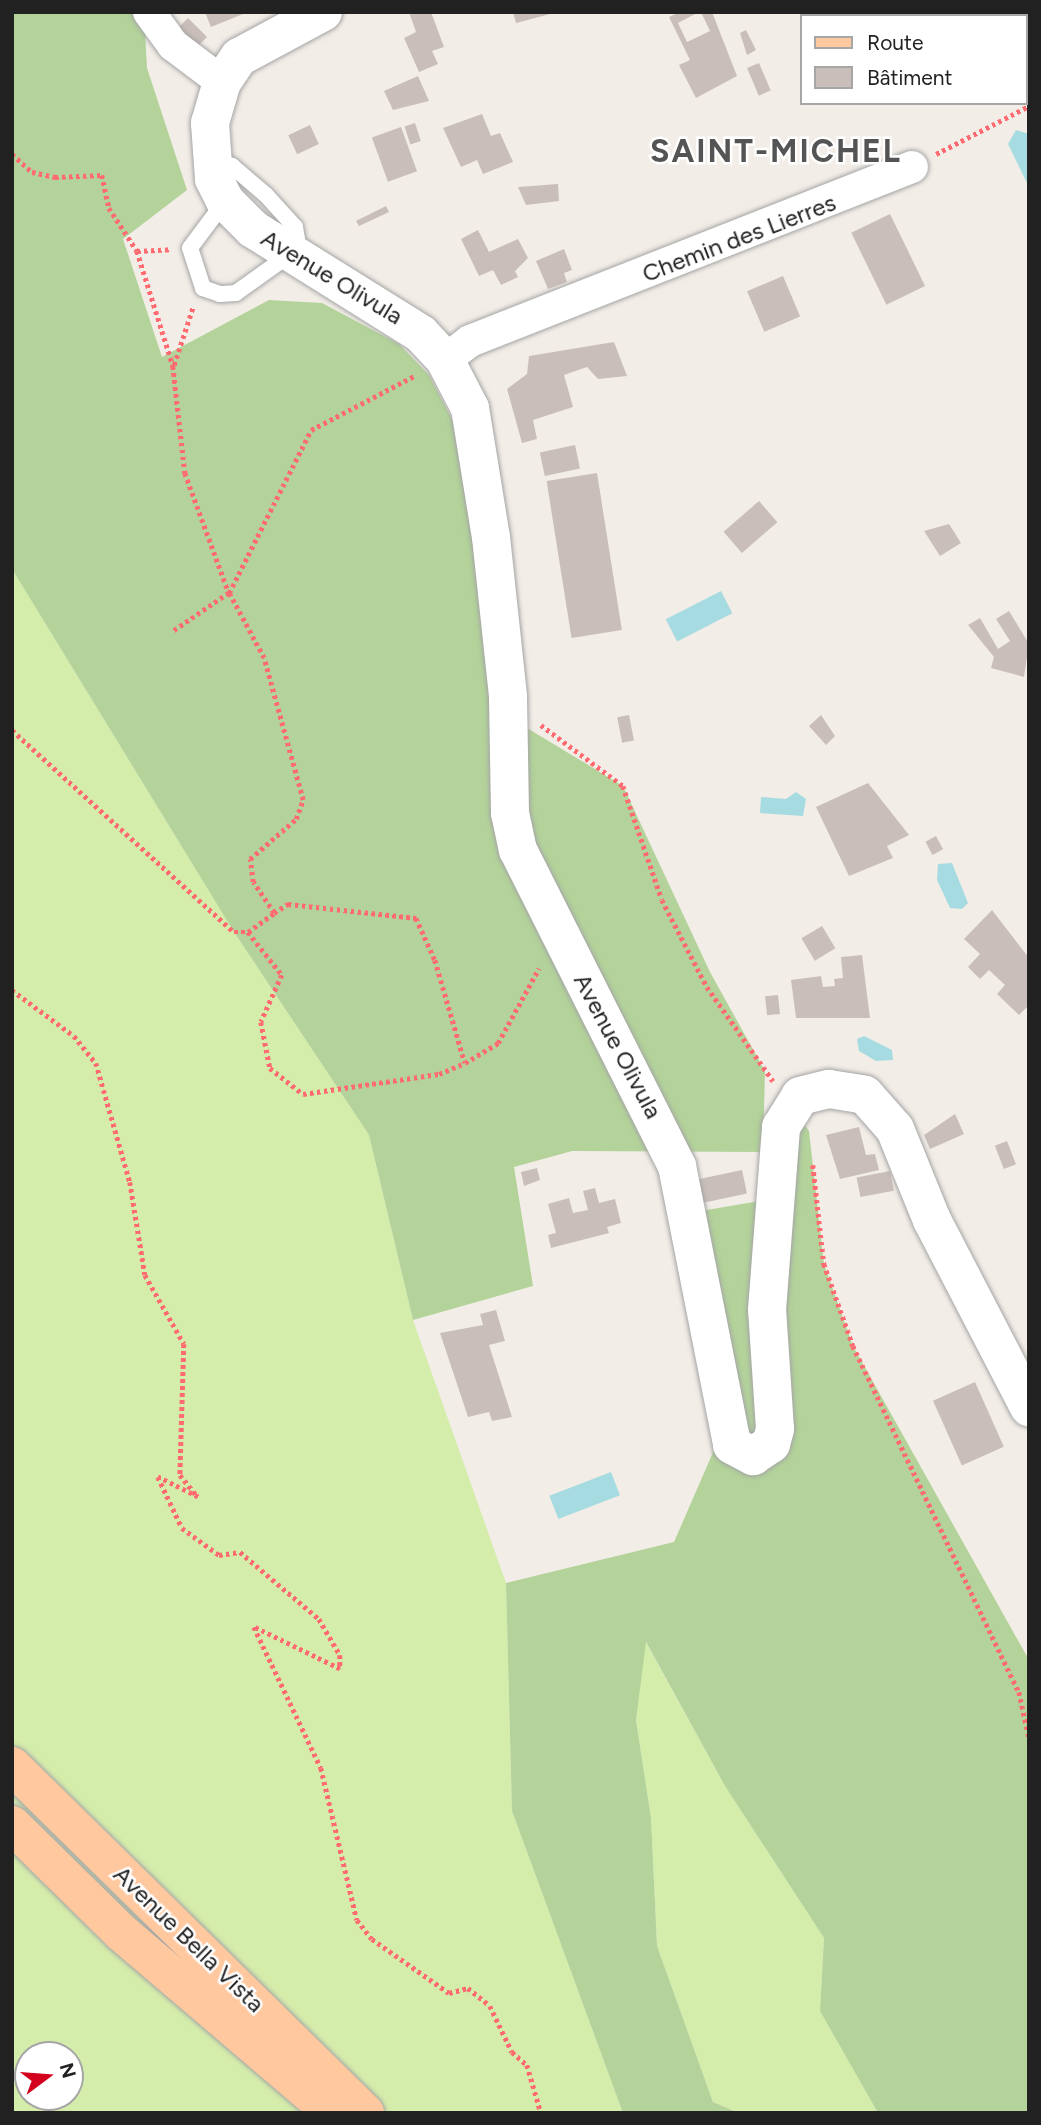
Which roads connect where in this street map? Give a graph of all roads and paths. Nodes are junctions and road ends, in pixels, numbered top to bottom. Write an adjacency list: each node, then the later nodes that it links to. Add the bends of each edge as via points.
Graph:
1 (149, 12): 3 (street, via 173,45)
2 (323, 12): 3 (street, via 239,57)
3 (222, 82): 6 (street, via 210,123)
4 (1029, 106): 7 (path)
5 (12, 155): 10 (path, via 33,172 55,177 102,175 109,208)
6 (211, 160): 8 (street); 11 (lane, via 232,166 283,212 297,239)
7 (912, 167): 13 (street, Chemin des Lierres, via 470,341)
8 (225, 201): 9 (lane); 11 (street, Avenue Olivula)
9 (190, 248): 10 (path); 12 (lane)
10 (138, 251): 14 (path)
11 (289, 255): 12 (lane, via 236,293); 13 (street, Avenue Olivula, via 400,317)
12 (204, 288): 14 (path, via 186,319)
13 (445, 360): 15 (path, via 311,430); 19 (street, Avenue Olivula, via 470,408 482,472 508,697 510,813 518,850)
14 (173, 366): 15 (path, via 185,473)
15 (229, 593): 16 (path); 18 (path, via 264,658 303,800 296,819 250,859 253,882)
16 (172, 632)
17 (12, 730): 20 (path, via 234,932)
18 (274, 913): 20 (path); 22 (path, via 288,904 416,918 435,960)
19 (554, 925): 22 (path, via 533,987 498,1043); 23 (street, Avenue Olivula, via 677,1166 732,1445 753,1456 771,1444 775,1429 767,1310 781,1127 800,1096 829,1089 865,1095 895,1129 932,1220)
20 (248, 932): 22 (path, via 282,975 261,1022 270,1068 303,1094 439,1074)
21 (12, 990): 28 (path, via 75,1036 96,1063 130,1182 145,1275 184,1344 180,1475 198,1497 158,1477 182,1528 219,1555 240,1552 319,1619 340,1655 340,1669 254,1627 321,1769 357,1920 372,1939 449,1993 468,1988 490,2006 512,2052 527,2065)
22 (465, 1063)
23 (1029, 1407)
24 (12, 1766): 27 (main road, Avenue Bella Vista)
25 (12, 1825): 26 (main road, Avenue Bella Vista, via 222,2023)
26 (333, 2113)
27 (365, 2113)
28 (541, 2113)

